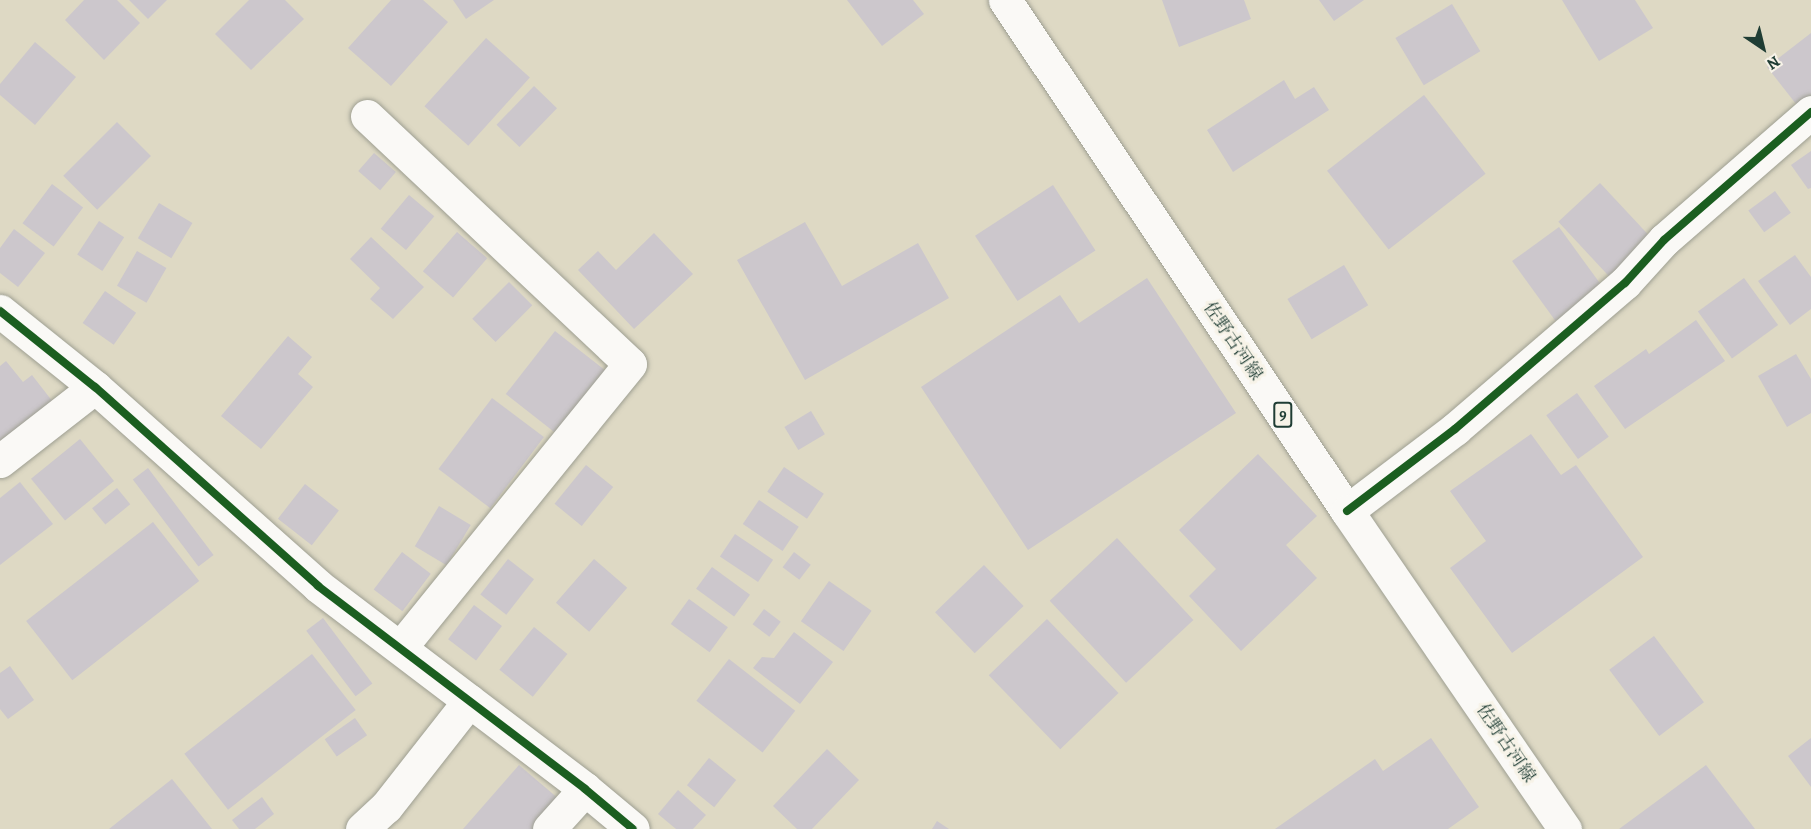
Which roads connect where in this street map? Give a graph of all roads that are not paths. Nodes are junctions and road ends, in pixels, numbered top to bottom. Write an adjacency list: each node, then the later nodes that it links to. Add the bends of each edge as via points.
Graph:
1 (1005, 0): 7 (street, 佐野古河線 / 9)
2 (1811, 112): 7 (street, via 1664,240 1607,298 1455,429)
3 (367, 117): 8 (street, via 630,364)
4 (0, 311): 5 (street)
5 (95, 387): 6 (street); 8 (street, via 318,586)
6 (0, 461)
7 (1347, 511): 14 (street, 佐野古河線 / 9)
8 (400, 648): 9 (street)
9 (470, 701): 10 (street); 11 (street, via 386,807)
10 (585, 789): 12 (street); 13 (street)
11 (362, 829)
12 (549, 829)
13 (633, 829)
14 (1565, 829)

